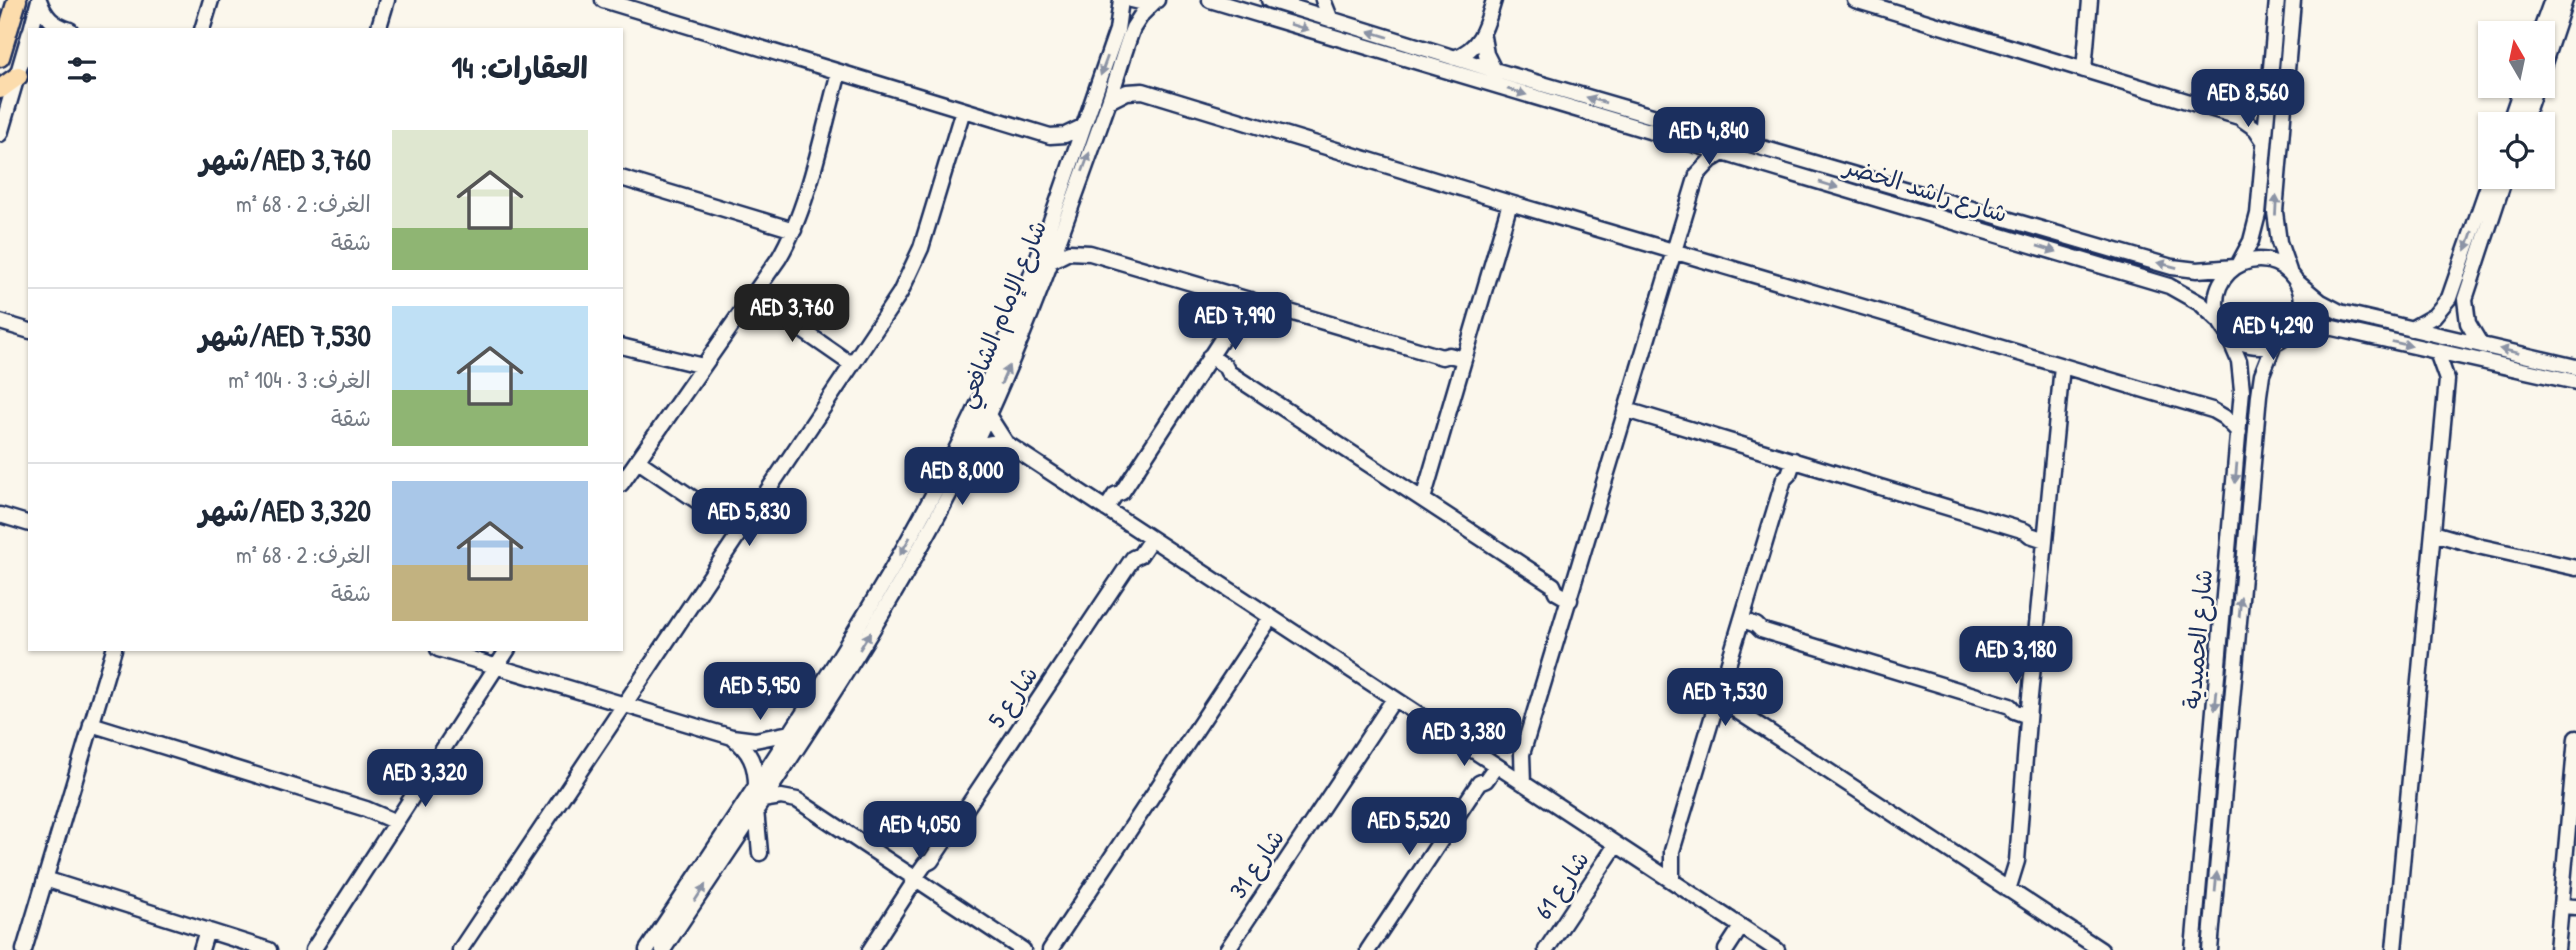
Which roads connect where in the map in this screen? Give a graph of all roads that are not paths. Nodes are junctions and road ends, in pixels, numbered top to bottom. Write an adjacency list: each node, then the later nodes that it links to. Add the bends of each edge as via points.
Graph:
1 (17, 0): 32 (main road)
2 (39, 0): 25 (street); 26 (street, via 47,17)
3 (211, 0): 27 (street)
4 (387, 0): 28 (street)
5 (1121, 0): 45 (street, شارع الإمام الشافعي, one-way to 45, via 1117,30)
6 (1131, 0): 20 (street)
7 (1210, 0): 49 (street, شارع راشد الخضر, one-way to 49)
8 (1269, 0): 21 (street, شارع راشد الخضر)
9 (1308, 0): 21 (street)
10 (1323, 0): 23 (street)
11 (1494, 0): 30 (street)
12 (1855, 0): 22 (street)
13 (1910, 0): 22 (street)
14 (2090, 0): 36 (street)
15 (2277, 0): 41 (street)
16 (2293, 0): 64 (street, one-way to 16, via 2278,242 2275,212)
17 (2552, 0): 24 (street)
18 (2565, 0): 29 (street)
19 (607, 1): 37 (street)
20 (1155, 1): 34 (street, شارع الإمام الشافعي, via 1133,28)
21 (1293, 7): 23 (street, شارع راشد الخضر)
22 (1908, 16): 36 (street)
23 (1331, 20): 33 (street, شارع راشد الخضر, one-way to 23)
24 (2544, 21)
25 (31, 28)
26 (63, 28)
27 (203, 28)
28 (379, 28)
29 (2555, 30)
30 (1483, 37): 33 (street); 35 (street)
31 (28, 38): 38 (street)
32 (0, 57)
33 (1454, 58): 35 (street, شارع راشد الخضر)
34 (1121, 65): 40 (street); 42 (street, شارع الإمام الشافعي)
35 (1494, 70): 63 (street, شارع راشد الخضر, one-way to 35, via 2172,267)
36 (2084, 70): 44 (street)
37 (839, 72): 43 (street); 59 (street)
38 (18, 76): 39 (main road); 46 (street)
39 (0, 89)
40 (1143, 91): 42 (street, via 1127,92); 57 (street)
41 (2268, 98): 44 (street); 48 (street)
42 (1109, 101): 58 (street, شارع الإمام الشافعي, one-way to 42)
43 (963, 110): 47 (street); 80 (street, via 915,264)
44 (2239, 117): 48 (street)
45 (1082, 127): 47 (street); 51 (street, شارع الإمام الشافعي)
46 (0, 134)
47 (1049, 136): 51 (street)
48 (2264, 141): 63 (street, via 2255,228)
49 (1686, 143): 50 (street, شارع راشد الخضر); 52 (street)
50 (1723, 153): 52 (street); 67 (street, شارع راشد الخضر, one-way to 67, via 2169,286 2201,303)
51 (1070, 163): 117 (street, شارع الإمام الشافعي, one-way to 117, via 1013,324 951,460 879,591)
52 (1698, 175): 60 (street)
53 (623, 179): 59 (street)
54 (2490, 189): 56 (street)
55 (2497, 189): 56 (street)
56 (2490, 199): 69 (street, one-way to 69, via 2449,298 2434,316); 74 (street, via 2465,299 2468,323)
57 (1510, 203): 60 (street); 79 (street)
58 (1063, 224): 61 (street); 62 (street, شارع الإمام الشافعي)
59 (794, 230): 65 (street)
60 (1675, 251): 81 (street); 87 (street)
61 (1090, 253): 62 (street, via 1069,252); 66 (street)
62 (1051, 261): 89 (street, شارع الإمام الشافعي, one-way to 62)
63 (2236, 266): 64 (street, via 2259,260 2280,265); 67 (street, via 2216,296)
64 (2292, 276): 69 (street, via 2340,312); 72 (street, via 2301,290 2302,310)
65 (753, 296): 80 (street); 83 (street)
66 (1246, 299): 78 (street); 79 (street, via 1442,357 1449,355)
67 (2218, 320): 71 (street)
68 (0, 322): 70 (street)
69 (2411, 329): 74 (street)
70 (28, 330)
71 (2228, 335): 73 (street, via 2250,346); 86 (street, شارع الحميدية, via 2239,361)
72 (2288, 336): 73 (street); 76 (street, one-way to 76, via 2333,328)
73 (2274, 344): 157 (street, شارع الحميدية, one-way to 73, via 2259,395)
74 (2481, 345): 82 (street, one-way to 74)
75 (623, 347): 83 (street)
76 (2437, 352): 77 (street); 84 (street)
77 (2472, 359): 84 (street); 85 (street)
78 (1208, 360): 96 (street, via 1225,366); 97 (street, via 1122,492 1115,495)
79 (1462, 363): 96 (street)
80 (851, 364): 100 (street)
81 (2062, 366): 88 (street); 101 (street)
82 (2576, 367)
83 (700, 370): 94 (street)
84 (2447, 380): 103 (street)
85 (2576, 382)
86 (2242, 390): 88 (street, via 2232,402); 90 (street, شارع الحميدية)
87 (1627, 410): 93 (street); 105 (street)
88 (2212, 410): 90 (street)
89 (988, 415): 91 (street); 92 (street, شارع الإمام الشافعي)
90 (2239, 432): 156 (street, شارع الحميدية, one-way to 156)
91 (1006, 443): 92 (street); 97 (street)
92 (972, 447): 122 (street, شارع الإمام الشافعي, one-way to 92, via 891,598)
93 (1789, 459): 101 (street, via 2032,536); 107 (street, via 1789,474)
94 (638, 461): 95 (street); 100 (street)
95 (623, 481)
96 (1423, 499): 105 (street, via 1553,585 1556,592)
97 (1109, 511): 102 (street)
98 (0, 514): 99 (street)
99 (28, 523)
100 (740, 530): 114 (street)
101 (2046, 535): 115 (street)
102 (1147, 536): 106 (street); 133 (street, شارع 5, via 1133,551 1133,558 931,867)
103 (2433, 536): 104 (street); 158 (street)
104 (2576, 568)
105 (1571, 596): 120 (street)
106 (1271, 618): 112 (street); 149 (street)
107 (1742, 624): 113 (street); 115 (street, via 2010,706 2014,711)
108 (113, 651): 116 (street)
109 (445, 651): 111 (street)
110 (507, 651): 111 (street)
111 (497, 667): 114 (street); 127 (street)
112 (1394, 699): 121 (street); 150 (street, شارع 31)
113 (1717, 700): 129 (street); 135 (street)
114 (623, 705): 118 (street); 145 (street)
115 (2029, 711): 135 (street, via 2017,861)
116 (91, 724): 127 (street); 132 (street)
117 (790, 733): 118 (street, via 755,740); 124 (street, شارع الإمام الشافعي)
118 (732, 737): 124 (street, via 748,752)
119 (2576, 738): 136 (street)
120 (1522, 754): 121 (street); 123 (street)
121 (1498, 767): 123 (street); 151 (street, via 1479,776 1479,783)
122 (781, 770): 125 (street); 126 (street, شارع الإمام الشافعي)
123 (1523, 783): 128 (street)
124 (756, 785): 146 (street, شارع الإمام الشافعي)
125 (797, 800): 126 (street, via 781,797); 133 (street)
126 (759, 804): 130 (street); 140 (street, شارع الإمام الشافعي, one-way to 126)
127 (396, 821): 144 (street)
128 (1616, 845): 131 (street); 152 (street, شارع 61)
129 (1672, 851): 131 (street); 134 (street)
130 (760, 853)
131 (1657, 871): 134 (street)
132 (45, 879): 139 (street); 141 (street)
133 (918, 880): 147 (street, شارع 5); 148 (street)
134 (1672, 881): 138 (street)
135 (2008, 890): 155 (street)
136 (2566, 902): 137 (street); 159 (street)
137 (2576, 907)
138 (1741, 927): 153 (street); 154 (street)
139 (207, 930): 142 (street); 143 (street)
140 (669, 946)
141 (24, 950)
142 (201, 950)
143 (269, 950)
144 (313, 950)
145 (460, 950)
146 (647, 950)
147 (870, 950)
148 (1023, 950)
149 (1050, 950)
150 (1227, 950)
151 (1368, 950)
152 (1546, 950)
153 (1726, 950)
154 (1777, 950)
155 (2101, 950)
156 (2193, 950)
157 (2210, 950)
158 (2394, 950)
159 (2557, 950)

